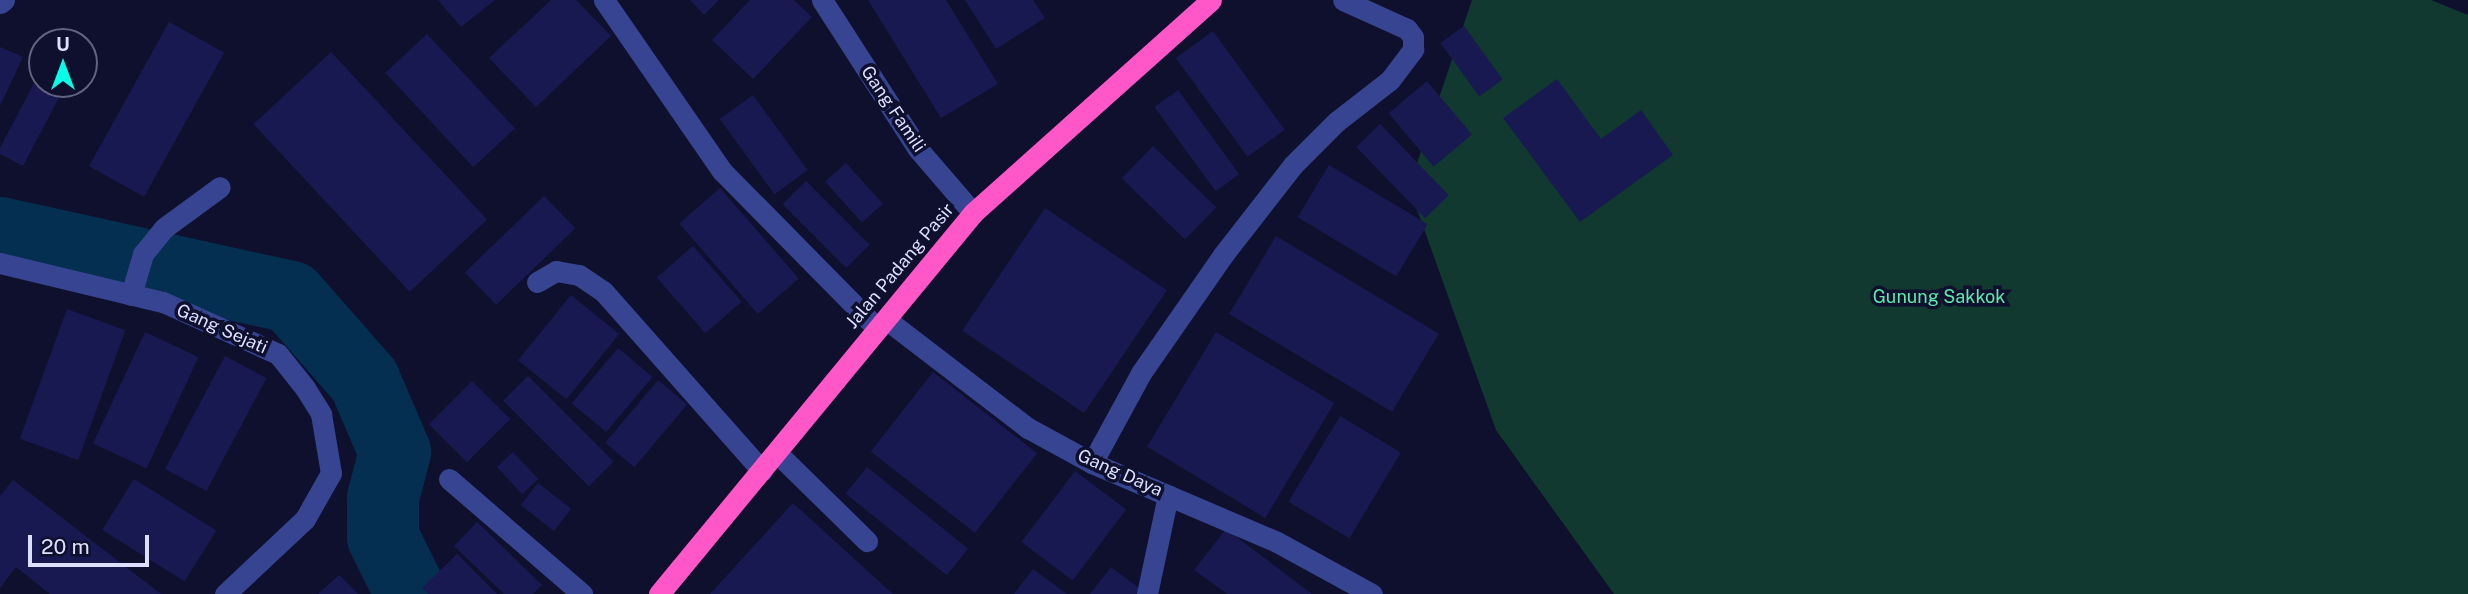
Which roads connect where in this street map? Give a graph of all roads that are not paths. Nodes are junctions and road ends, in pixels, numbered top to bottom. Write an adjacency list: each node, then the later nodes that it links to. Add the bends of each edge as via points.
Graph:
1 (604, 0): 10 (street, Gang Daya, via 722,171)
2 (822, 0): 6 (street, Gang Famili, via 918,149)
3 (1211, 0): 6 (highway, Jalan Padang Pasir)
4 (1343, 0): 12 (street, via 1407,29 1413,49 1390,80 1335,122 1261,205 1177,318)
5 (220, 187): 9 (street, via 164,228 143,254)
6 (973, 213): 10 (highway, Jalan Padang Pasir)
7 (0, 263): 9 (street, Gang Sejati)
8 (537, 282): 13 (street, via 556,271 579,275 603,291)
9 (133, 288): 18 (street, Gang Sejati, via 278,354 321,414 331,472 321,495 304,519)
10 (882, 324): 11 (highway, Jalan Padang Pasir); 12 (street, Gang Daya, via 1028,428)
11 (777, 453): 13 (highway, Jalan Padang Pasir); 16 (street)
12 (1092, 463): 15 (street, Gang Daya)
13 (762, 471): 20 (highway, Jalan Padang Pasir)
14 (449, 479): 19 (street)
15 (1168, 495): 17 (street); 21 (street, Gang Daya, via 1277,542)
16 (867, 541)
17 (1154, 590)
18 (225, 594)
19 (582, 594)
20 (659, 594)
21 (1372, 594)

